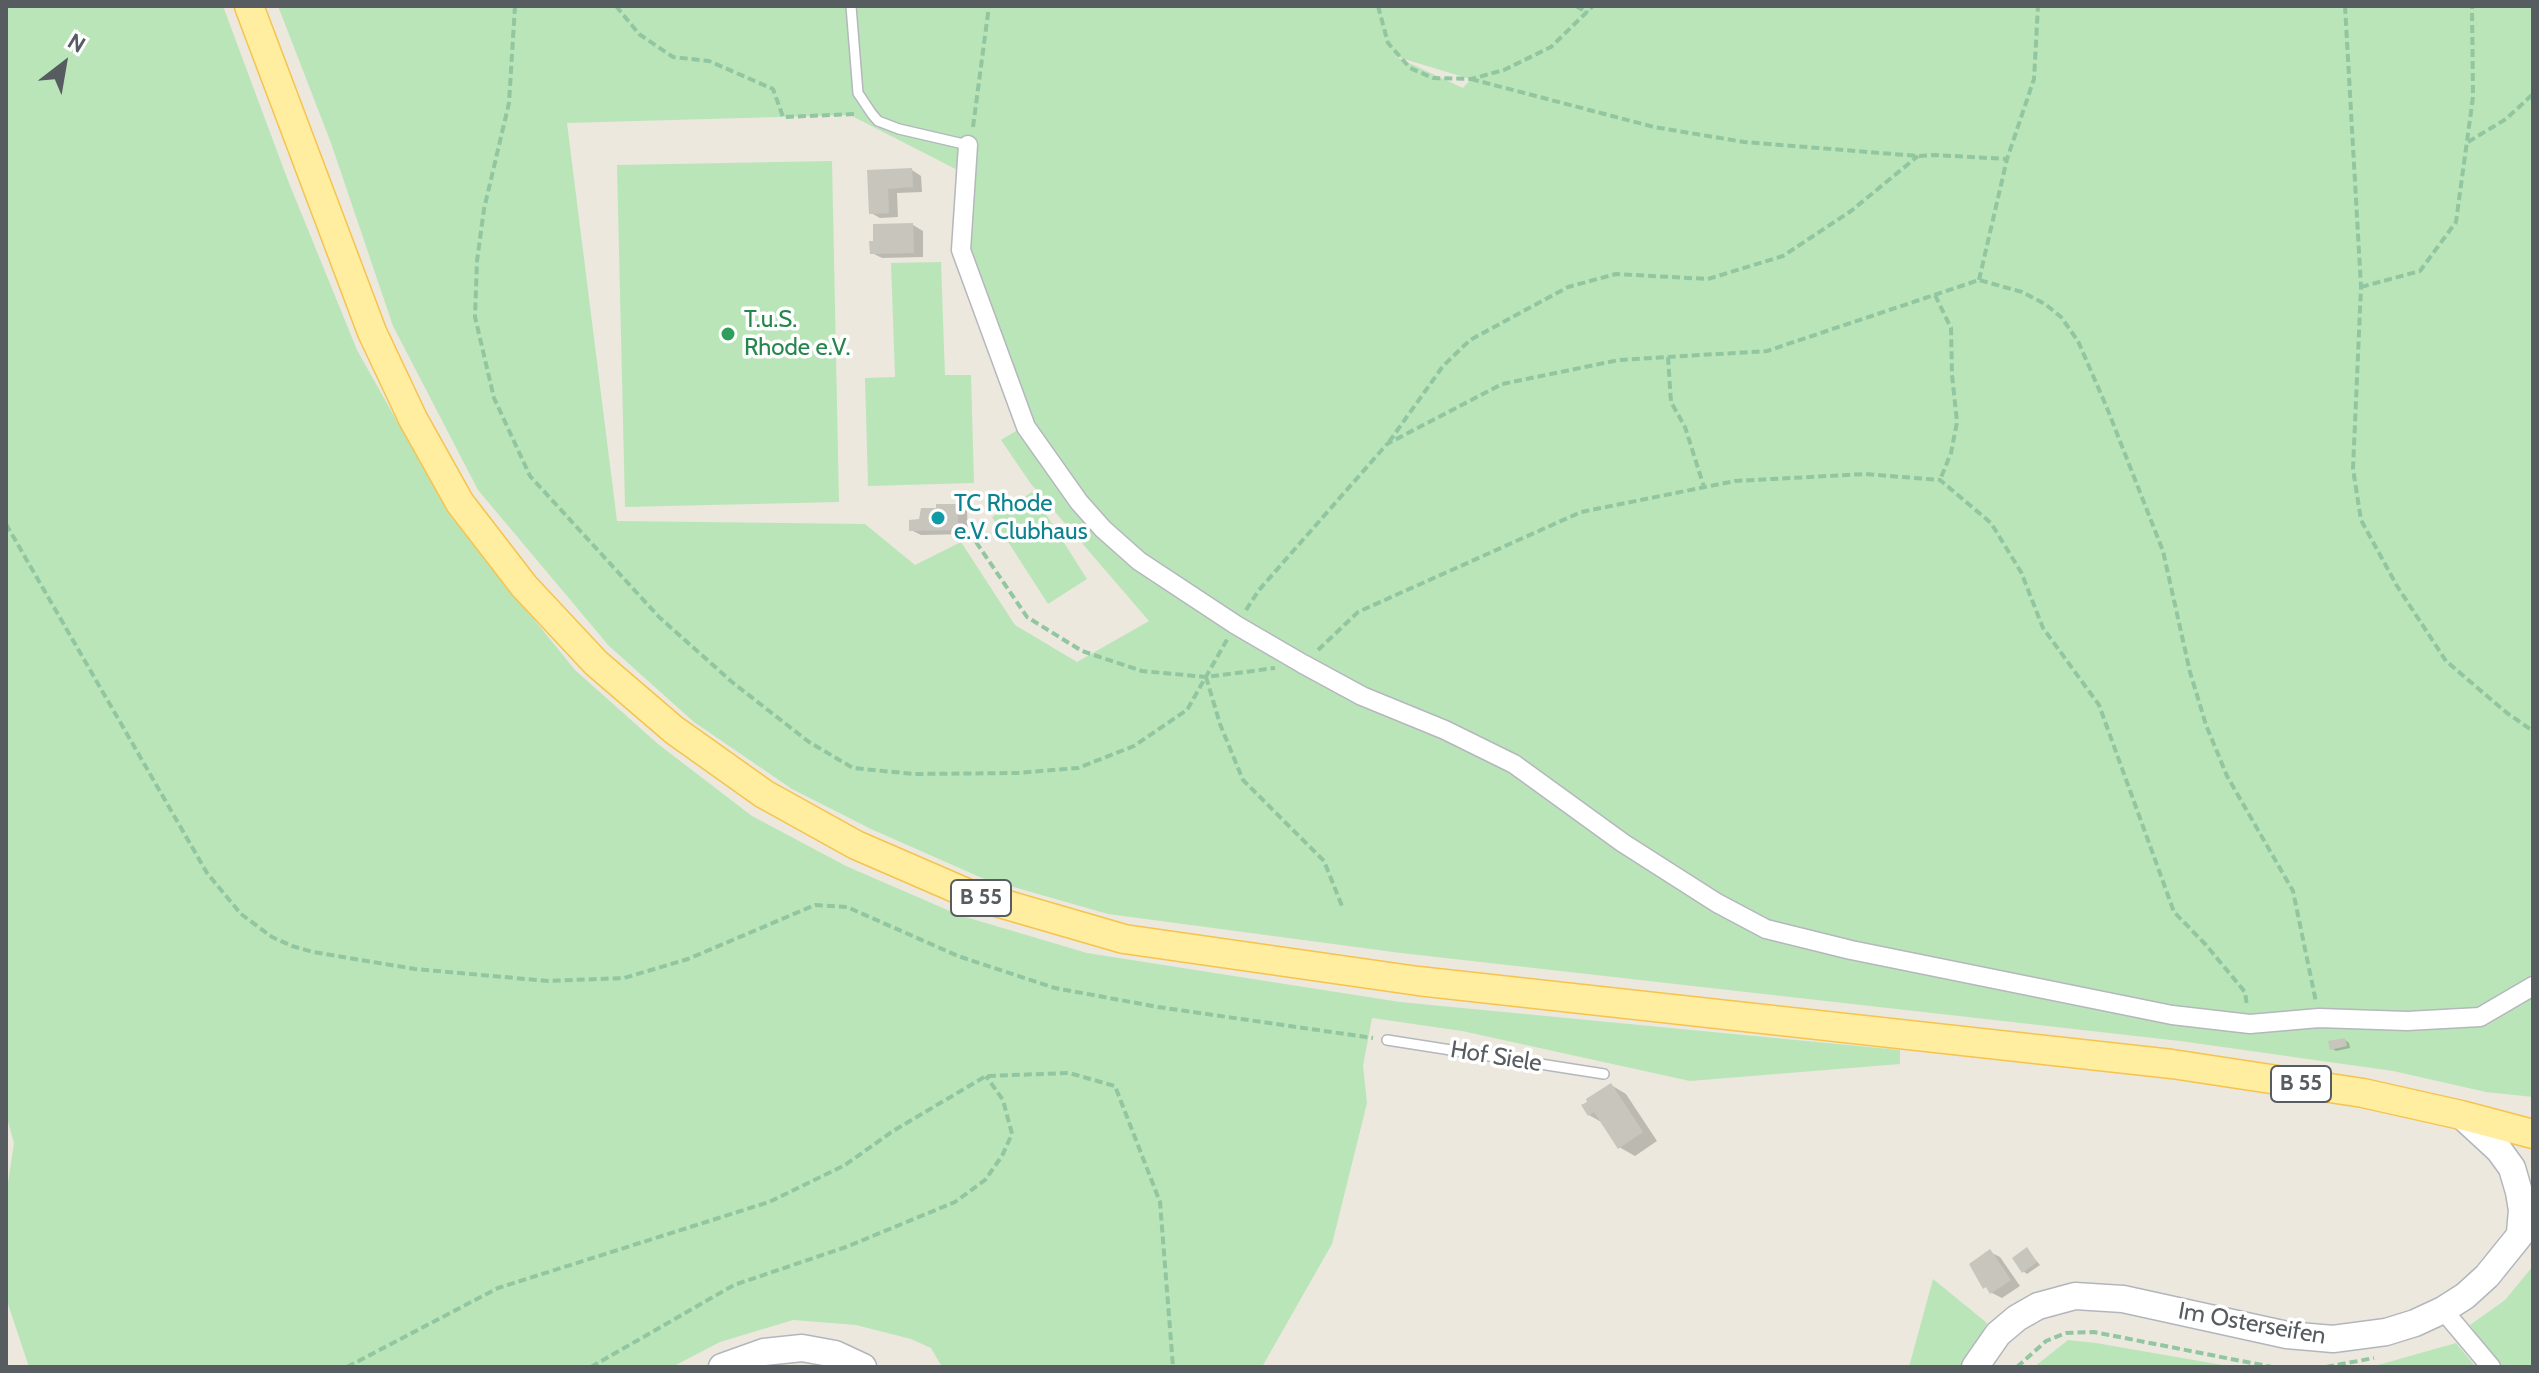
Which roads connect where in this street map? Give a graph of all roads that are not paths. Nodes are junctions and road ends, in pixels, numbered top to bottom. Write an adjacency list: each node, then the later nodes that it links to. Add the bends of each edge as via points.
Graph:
1 (249, 6): 7 (main road, B 55, via 372,332 460,503 524,586 596,663 674,730 764,794 856,845 969,894 1124,939 1418,981 2172,1064 2363,1093)
2 (851, 6): 3 (lane, via 858,93 872,114 899,129)
3 (968, 145): 4 (street, via 961,250 1026,427 1103,529 1139,561 1303,664 1514,764 1717,903 1766,929 1851,950 2172,1015 2250,1024 2480,1017)
4 (2533, 986)
5 (1387, 1040): 6 (lane, Hof Siele)
6 (1604, 1074)
7 (2461, 1115): 8 (main road, B 55); 10 (street, via 2512,1168)
8 (2533, 1134)
9 (2533, 1189): 10 (street, Im Osterseifen)
10 (2526, 1226): 11 (street, Im Osterseifen, via 2487,1276)
11 (2443, 1310): 14 (street, Im Osterseifen, via 2386,1332 2333,1339 2287,1335 2123,1299 2075,1296 2017,1318 1998,1334); 15 (street)
12 (722, 1367): 13 (street, via 764,1352 802,1348 835,1354)
13 (863, 1367)
14 (1975, 1367)
15 (2491, 1367)

